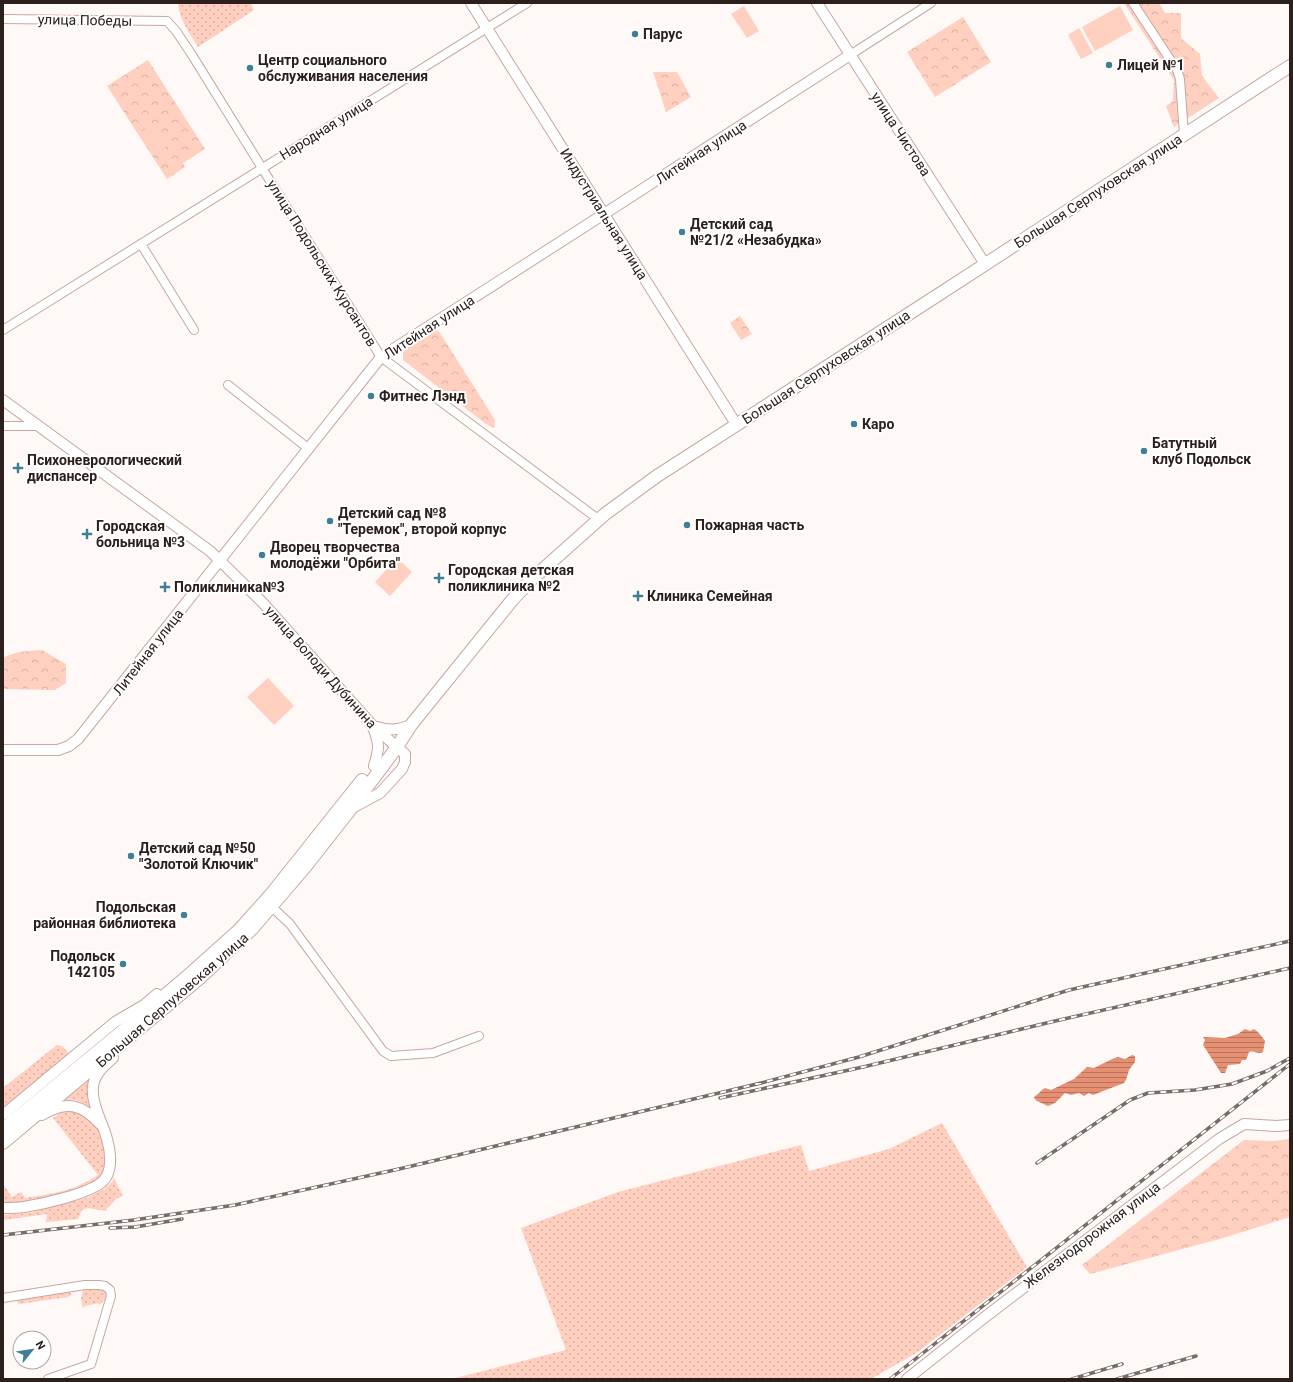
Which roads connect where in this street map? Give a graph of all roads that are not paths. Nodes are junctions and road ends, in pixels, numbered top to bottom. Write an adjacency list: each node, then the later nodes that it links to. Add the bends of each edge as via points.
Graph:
1 (471, 3): 8 (street, Индустриальная улица)
2 (528, 3): 8 (street, Народная улица)
3 (817, 3): 9 (street, улица Чистова)
4 (931, 3): 9 (street, Литейная улица)
5 (1134, 3): 11 (street, via 1180,79)
6 (3, 20): 7 (street, улица Победы)
7 (167, 21): 12 (street, улица Подольских Курсантов, via 184,43)
8 (487, 29): 12 (street, Народная улица); 13 (street, Индустриальная улица)
9 (850, 55): 13 (street, Литейная улица); 15 (street, улица Чистова)
10 (1290, 66): 11 (main road, Большая Серпуховская улица)
11 (1184, 135): 15 (main road, Большая Серпуховская улица)
12 (262, 168): 14 (street, Народная улица); 18 (street, улица Подольских Курсантов)
13 (604, 214): 18 (street, Литейная улица); 21 (street, Индустриальная улица)
14 (141, 244): 16 (street, Народная улица); 17 (street)
15 (985, 264): 21 (main road, Большая Серпуховская улица)
16 (3, 330)
17 (194, 330)
18 (381, 357): 24 (street, Литейная улица); 25 (street, улица Подольских Курсантов)
19 (228, 385): 24 (street)
20 (3, 400): 23 (street, улица Володи Дубинина)
21 (736, 424): 25 (main road, Большая Серпуховская улица)
22 (3, 426): 23 (street)
23 (38, 426): 26 (street, улица Володи Дубинина)
24 (309, 449): 26 (street, Литейная улица)
25 (598, 519): 28 (main road, Большая Серпуховская улица, via 532,578 513,599)
26 (221, 560): 27 (street, улица Володи Дубинина); 30 (street, Литейная улица, via 78,739 58,750)
27 (373, 726): 28 (street, via 395,730); 29 (street, улица Володи Дубинина); 31 (street, via 379,750)
28 (411, 726): 29 (main road, Большая Серпуховская улица)
29 (395, 745): 31 (main road, Большая Серпуховская улица); 32 (main road, Большая Серпуховская улица); 32 (street, via 405,754 402,769 380,793)
30 (3, 750)
31 (374, 766): 34 (main road, Большая Серпуховская улица, via 238,930)
32 (350, 810): 33 (main road, Большая Серпуховская улица)
33 (272, 907): 35 (main road, Большая Серпуховская улица, via 224,957); 36 (street, via 290,924 383,1051 391,1056 433,1053)
34 (180, 982): 37 (street, via 115,1022); 38 (main road, Большая Серпуховская улица)
35 (134, 1033): 38 (main road, Большая Серпуховская улица); 40 (street, via 119,1053 96,1076 93,1096)
36 (479, 1036)
37 (3, 1115)
38 (17, 1124): 40 (street, via 50,1110 71,1105 92,1114); 41 (main road, Большая Серпуховская улица); 42 (main road, Большая Серпуховская улица)
39 (1290, 1125): 46 (street, Железнодорожная улица, via 1244,1124 1219,1139)
40 (104, 1128): 43 (street, via 111,1159 110,1169 103,1182 85,1191 24,1208)
41 (3, 1129)
42 (3, 1143)
43 (3, 1208)
44 (3, 1298): 45 (street, via 85,1285 105,1286 110,1290 111,1296 91,1364)
45 (48, 1379)
46 (907, 1379)

